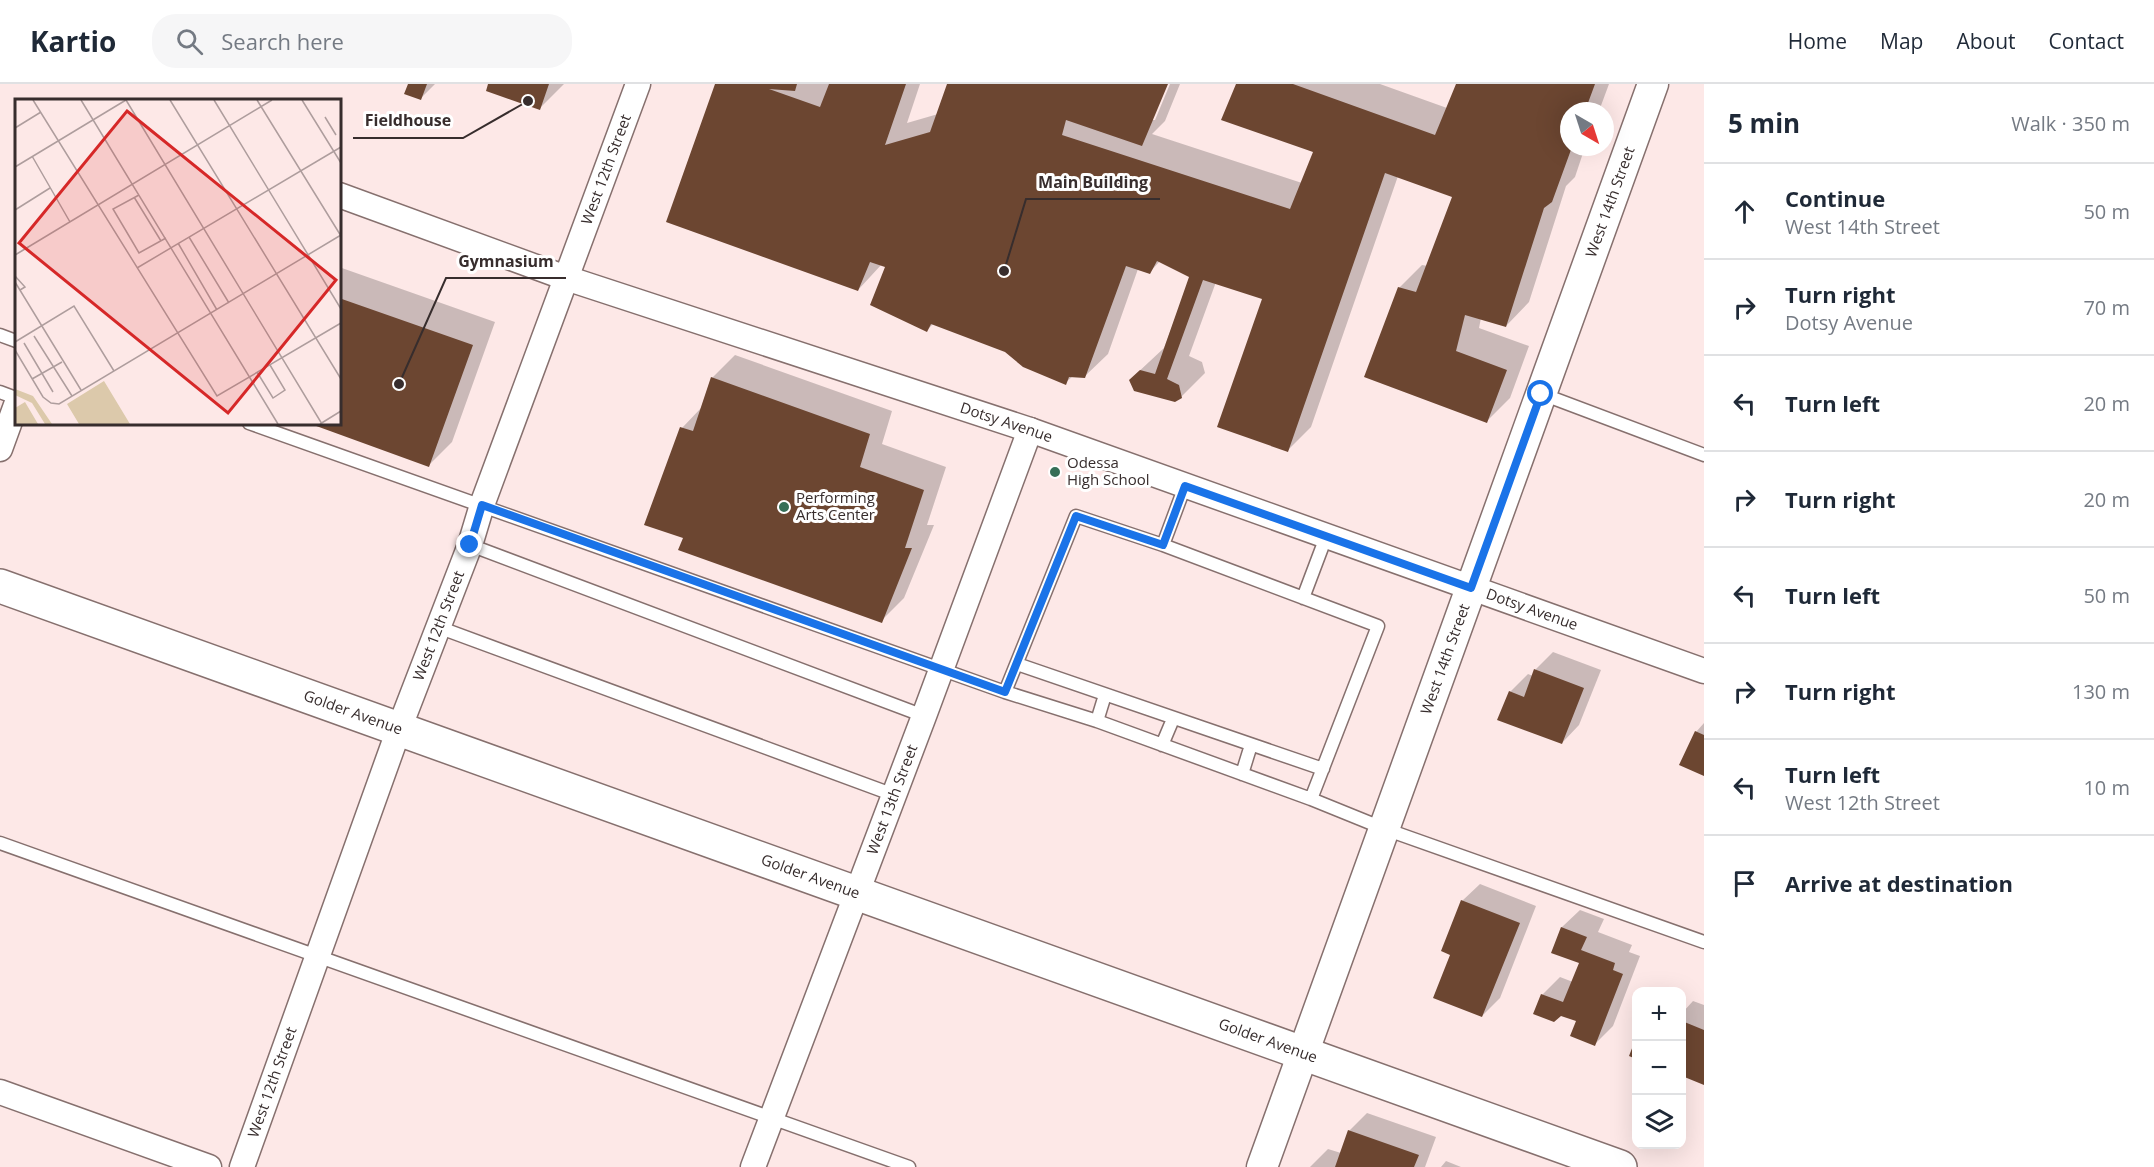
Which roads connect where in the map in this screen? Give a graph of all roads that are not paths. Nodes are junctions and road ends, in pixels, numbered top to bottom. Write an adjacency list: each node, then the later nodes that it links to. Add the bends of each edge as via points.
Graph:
1 (638, 84): 4 (street, West 12th Street)
2 (1653, 84): 8 (street, West 14th Street)
3 (340, 195): 4 (street, Dotsy Avenue)
4 (566, 278): 12 (street, Dotsy Avenue); 16 (street, West 12th Street)
5 (0, 335): 6 (lane)
6 (15, 341)
7 (0, 392): 9 (lane)
8 (1541, 394): 14 (lane); 21 (street, West 14th Street)
9 (15, 398)
10 (15, 408): 13 (street)
11 (252, 424): 16 (lane)
12 (1030, 430): 15 (street, Dotsy Avenue); 25 (street, West 13th Street)
13 (0, 449)
14 (1704, 455)
15 (1185, 486): 17 (street, Dotsy Avenue); 19 (lane)
16 (482, 505): 18 (street, West 12th Street); 25 (lane)
17 (1326, 537): 21 (street, Dotsy Avenue); 22 (lane)
18 (470, 545): 23 (street, West 12th Street); 29 (lane)
19 (1163, 545): 22 (lane); 24 (lane, via 1076,516)
20 (0, 586): 32 (main road, Golder Avenue)
21 (1471, 588): 26 (street, Dotsy Avenue); 39 (street, West 14th Street)
22 (1303, 598): 35 (lane, via 1378,626)
23 (438, 627): 32 (street, West 12th Street); 37 (lane)
24 (1017, 664): 27 (lane); 28 (lane)
25 (942, 668): 27 (lane); 29 (street, West 13th Street)
26 (1704, 671)
27 (1005, 692): 31 (lane)
28 (1105, 695): 30 (lane); 31 (lane)
29 (924, 716): 37 (street, West 13th Street)
30 (1173, 719): 33 (lane); 34 (lane)
31 (1097, 721): 33 (lane)
32 (399, 729): 41 (main road, Golder Avenue); 43 (street, West 12th Street)
33 (1162, 745): 36 (lane)
34 (1251, 746): 35 (lane); 36 (lane)
35 (1323, 769): 38 (lane)
36 (1242, 774): 38 (lane)
37 (894, 795): 41 (street, West 13th Street)
38 (1311, 799): 39 (lane)
39 (1385, 829): 42 (lane); 44 (street, West 14th Street)
40 (0, 843): 43 (lane)
41 (857, 893): 44 (main road, Golder Avenue); 46 (street, West 13th Street)
42 (1704, 942)
43 (317, 956): 46 (lane); 48 (street, West 12th Street)
44 (1303, 1053): 51 (street, West 14th Street); 52 (main road, Golder Avenue)
45 (0, 1092): 47 (street)
46 (772, 1117): 49 (street, West 13th Street); 50 (lane)
47 (209, 1167)
48 (242, 1167)
49 (753, 1167)
50 (909, 1167)
51 (1262, 1167)
52 (1620, 1167)

